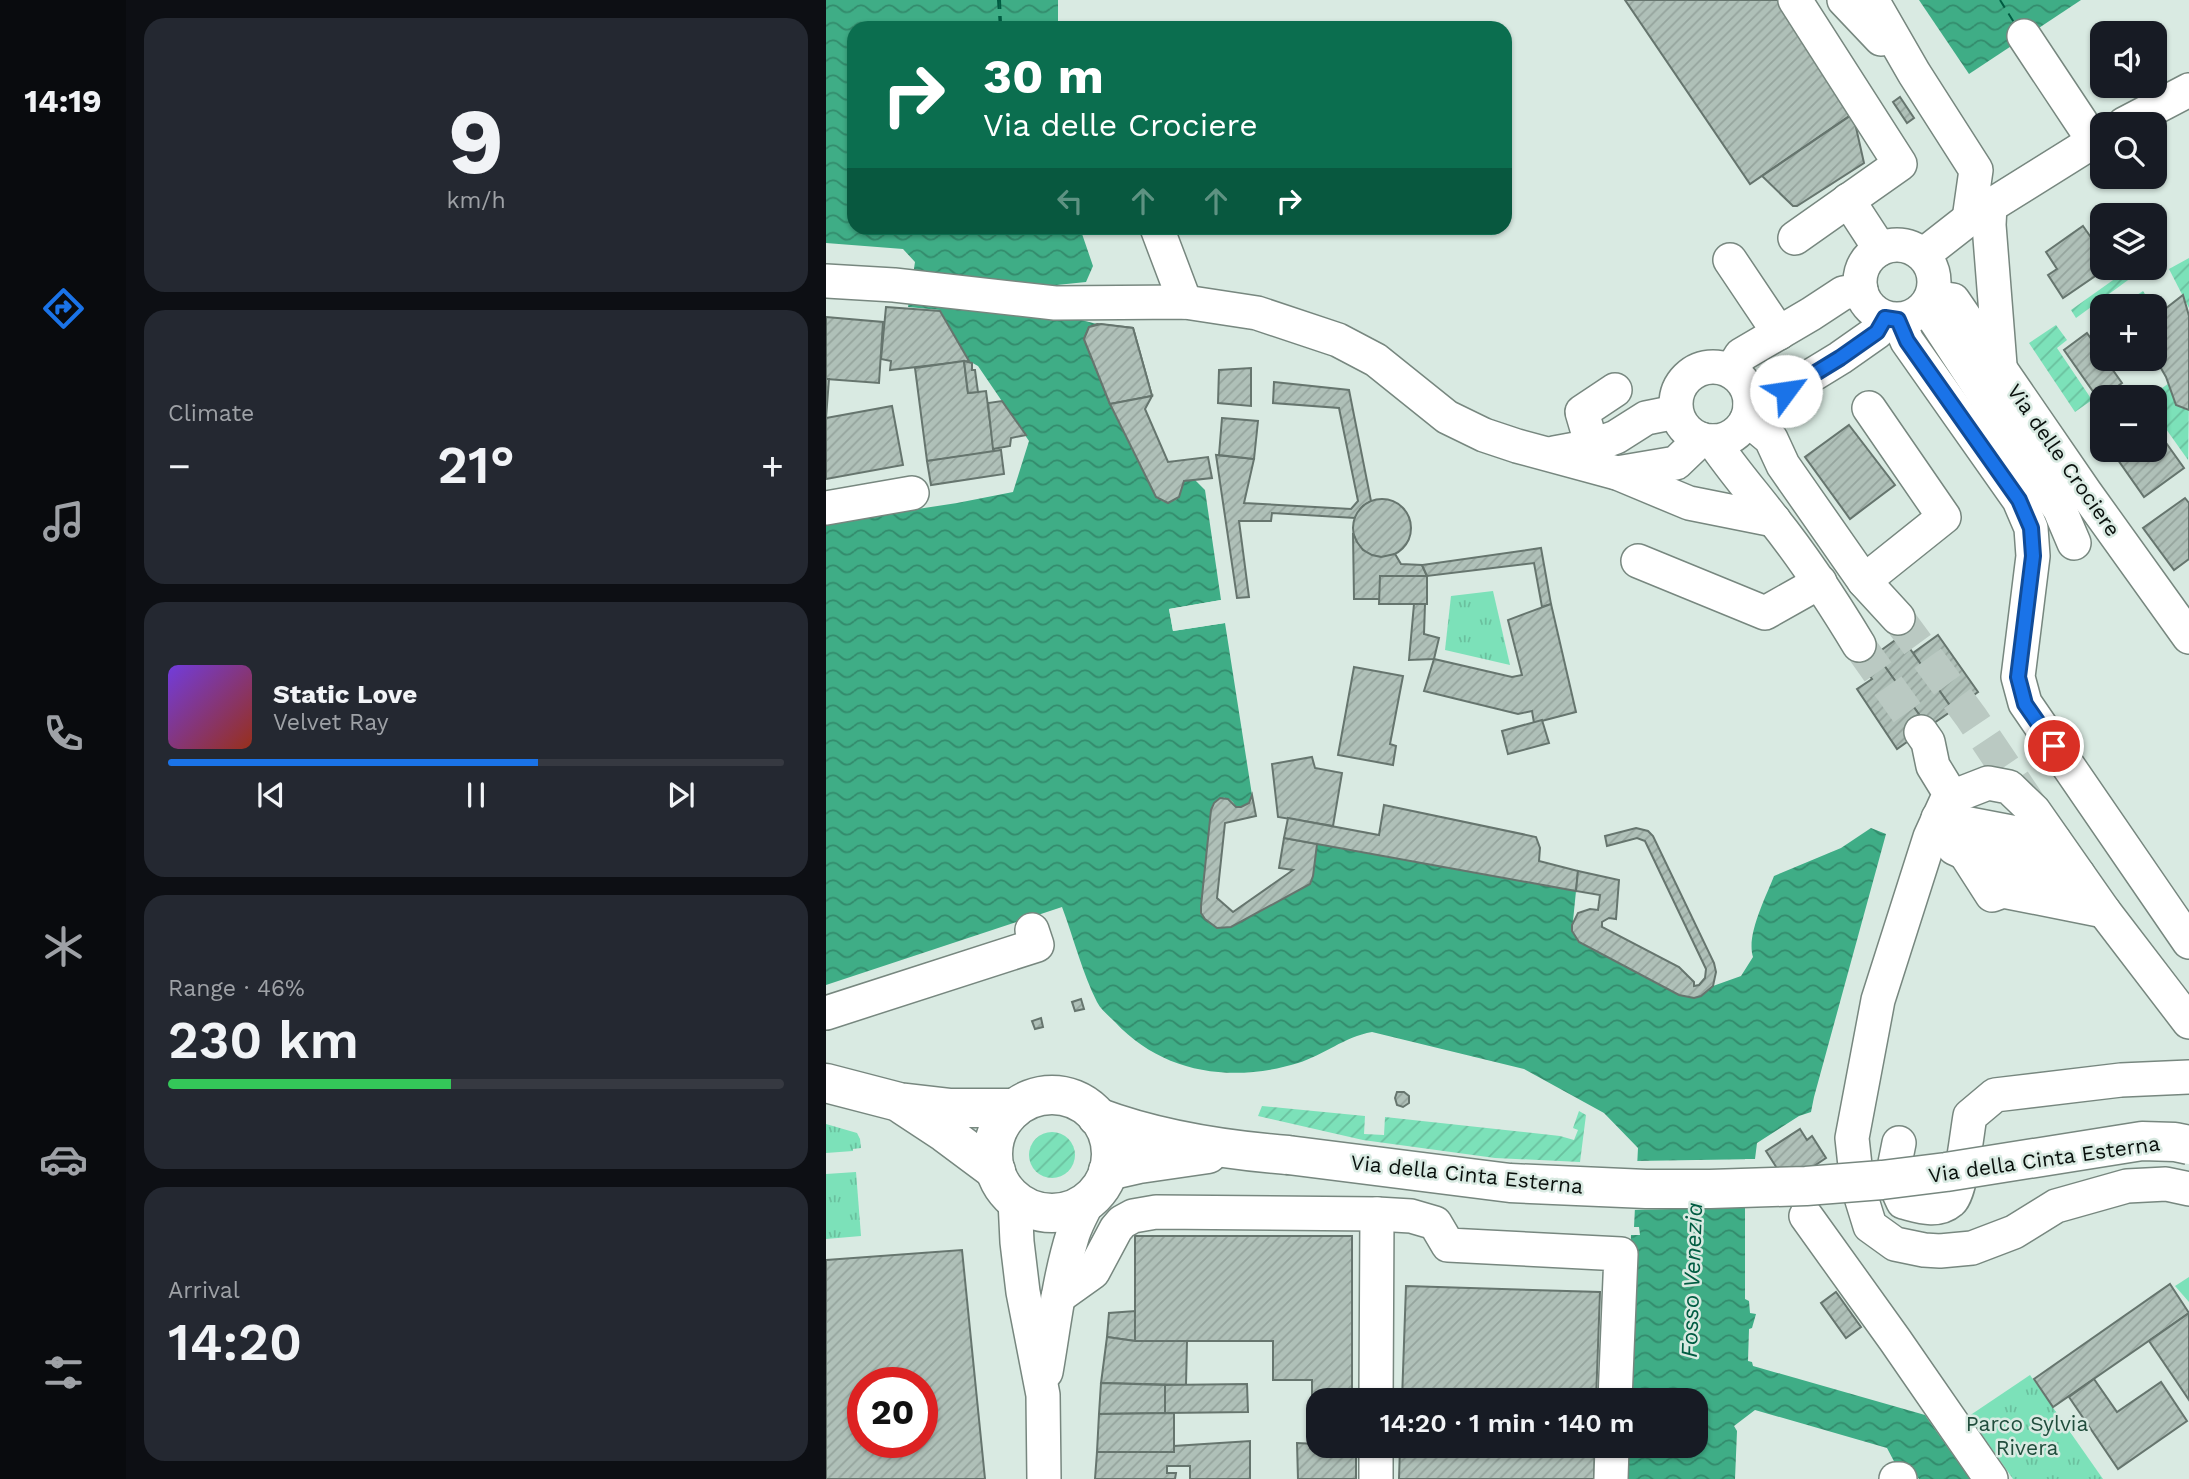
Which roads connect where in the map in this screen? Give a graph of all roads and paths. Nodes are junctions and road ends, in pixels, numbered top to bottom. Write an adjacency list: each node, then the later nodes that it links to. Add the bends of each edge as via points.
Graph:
1 (1795, 0): 10 (street, via 1900,164)
2 (1844, 0): 5 (street)
3 (1872, 0): 5 (street)
4 (2024, 36): 8 (street)
5 (1913, 74): 11 (street, via 1976,170)
6 (2189, 90): 7 (street)
7 (2147, 112)
8 (2090, 128)
9 (2090, 142): 11 (street)
10 (1848, 200): 13 (street); 14 (street)
11 (1979, 212): 15 (street); 22 (street, via 1989,225)
12 (1160, 235): 19 (street)
13 (1795, 238)
14 (1880, 249): 15 (street, via 1903,245); 18 (street, via 1864,266)
15 (1923, 256): 20 (street, via 1933,270 1934,288)
16 (1730, 260): 21 (street)
17 (826, 281): 19 (street, via 1055,303)
18 (1861, 290): 20 (street, via 1874,312); 21 (street, via 1843,293)
19 (1185, 302): 30 (street, via 1257,313 1338,340 1376,360 1447,416 1484,435)
20 (1910, 310): 22 (street, Via delle Crociere, via 1953,300); 27 (street); 35 (street, via 2060,510); 49 (street, via 1907,341 2019,500 2031,528 2033,556 2018,677 2025,704)
21 (1779, 334): 23 (street, via 1741,355)
22 (2000, 368): 39 (street, Via delle Crociere, via 2085,492)
23 (1731, 371): 26 (street, via 1720,367 1696,370 1679,388); 27 (street, via 1745,386)
24 (1615, 390): 29 (street, via 1582,412)
25 (1869, 408): 37 (street, via 1944,517)
26 (1676, 412): 28 (street, via 1690,433); 29 (street, via 1646,418)
27 (1749, 412): 28 (street, via 1734,435); 37 (street)
28 (1707, 440): 31 (street, via 1676,463); 34 (street)
29 (1592, 446): 30 (street)
30 (1549, 454): 31 (street)
31 (1617, 472): 34 (street, via 1689,503)
32 (912, 493): 33 (street)
33 (826, 508)
34 (1774, 520): 38 (street)
35 (2074, 543)
36 (1638, 561): 38 (street, via 1765,613)
37 (1864, 581): 40 (street)
38 (1820, 582): 41 (street)
39 (2183, 616)
40 (1898, 618)
41 (1859, 645)
42 (1921, 732): 43 (street, via 1928,742 1918,764)
43 (1940, 817): 44 (street); 44 (street, via 1988,783 2009,788 2034,811); 45 (street); 62 (street, Via della Cinta Esterna, via 1878,1000 1852,1138 1857,1184 1870,1226 1895,1244 1932,1251 1960,1250 2014,1232 2056,1206 2107,1191 2166,1184)
44 (2054, 840): 46 (street)
45 (1965, 853): 46 (street); 47 (street, via 1992,895 2003,891)
46 (2078, 874): 47 (street)
47 (2104, 911): 51 (street)
48 (1032, 930): 50 (street, via 1037,945)
49 (2189, 942)
50 (826, 1013)
51 (2189, 1022)
52 (2189, 1077): 57 (street, via 1995,1095 1970,1116 1958,1189 1952,1201 1939,1207 1903,1202 1892,1178)
53 (826, 1083): 54 (main road)
54 (899, 1102): 55 (main road); 61 (main road, via 945,1133)
55 (1015, 1108): 56 (main road, via 1035,1098 1058,1095 1079,1102); 61 (main road, via 995,1137 993,1160)
56 (1097, 1117): 59 (main road, via 1126,1128); 60 (main road, via 1110,1148)
57 (1899, 1143)
58 (2189, 1145): 59 (main road, Via della Cinta Esterna, bridge, via 2142,1141 1895,1178 1710,1189 1510,1183)
59 (1235, 1151): 60 (main road, via 1139,1164)
60 (1099, 1185): 61 (main road, via 1069,1210 1046,1213 1024,1206); 65 (street, via 1074,1231)
61 (1005, 1186): 68 (street)
62 (2189, 1189)
63 (1377, 1214): 65 (street, via 1140,1214 1116,1229 1093,1272); 66 (street); 67 (street, via 1435,1223 1448,1245 1622,1254)
64 (1806, 1216): 74 (street)
65 (1058, 1297): 68 (street)
66 (1376, 1388)
67 (1616, 1388)
68 (1043, 1395): 71 (street)
69 (1376, 1458): 72 (street)
70 (1612, 1458): 73 (street)
71 (1044, 1479)
72 (1376, 1479)
73 (1611, 1479)
74 (1991, 1479)

